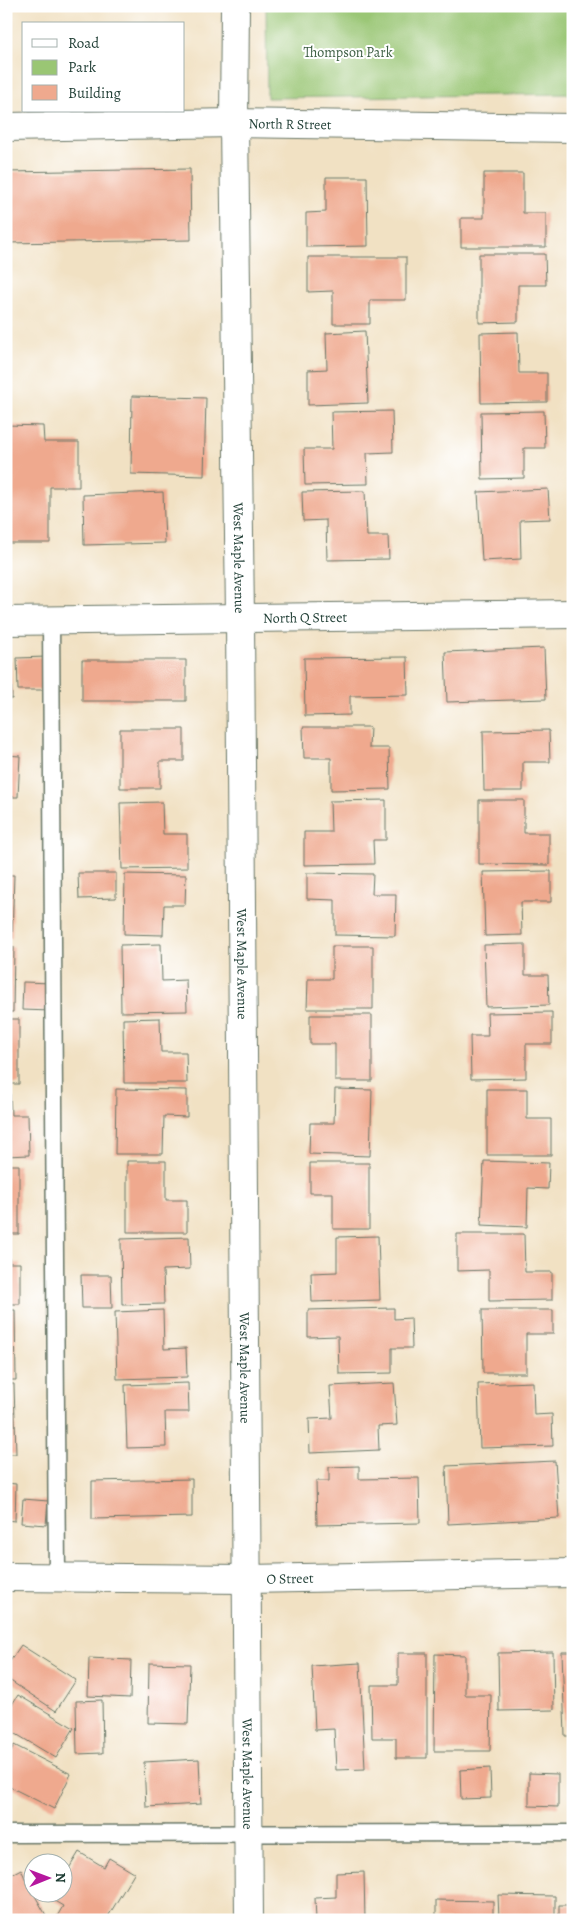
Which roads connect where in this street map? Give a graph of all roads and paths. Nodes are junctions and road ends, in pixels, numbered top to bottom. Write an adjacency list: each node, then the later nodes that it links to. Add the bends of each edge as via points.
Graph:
1 (235, 6): 2 (street, West Maple Avenue)
2 (234, 123): 3 (street, North R Street); 4 (street, North R Street); 6 (street, West Maple Avenue)
3 (6, 127)
4 (573, 128)
5 (573, 614): 6 (street, North Q Street)
6 (240, 618): 7 (street, North Q Street); 12 (street, West Maple Avenue)
7 (50, 620): 8 (street, North Q Street); 11 (lane)
8 (6, 621)
9 (573, 1573): 12 (street, O Street)
10 (6, 1577): 11 (street, O Street)
11 (56, 1577): 12 (street, O Street)
12 (247, 1579): 15 (street, West Maple Avenue)
13 (573, 1833): 15 (lane)
14 (6, 1834): 15 (lane)
15 (248, 1834): 16 (street, West Maple Avenue)
16 (249, 1920)

